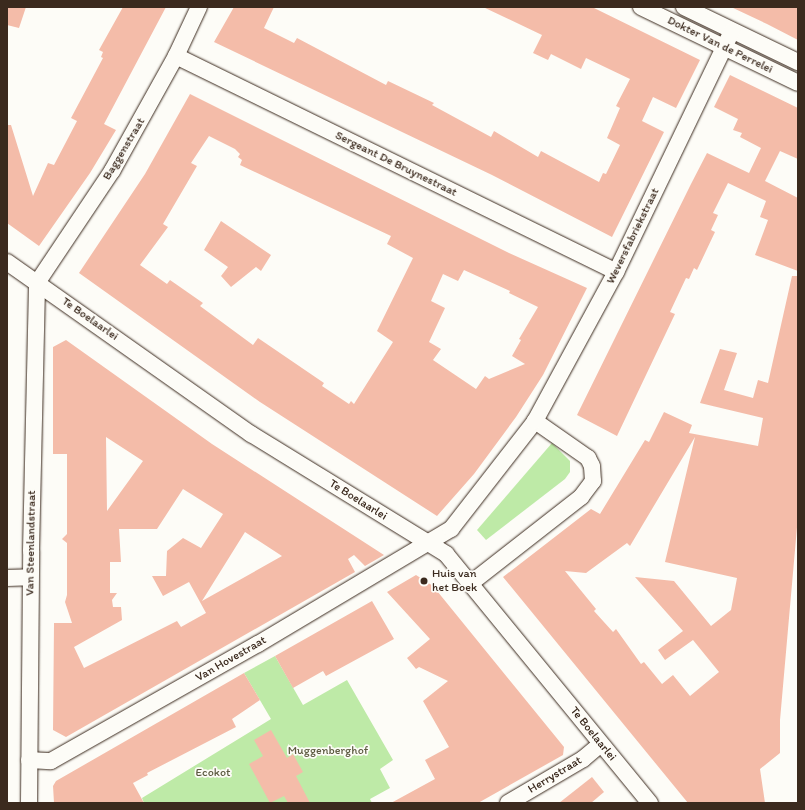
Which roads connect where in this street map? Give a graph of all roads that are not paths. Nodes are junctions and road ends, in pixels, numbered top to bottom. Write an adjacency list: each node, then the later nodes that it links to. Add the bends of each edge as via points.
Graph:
1 (199, 7): 6 (street, Baggenstraat)
2 (641, 7): 5 (street, Dokter Van de Perrelei)
3 (684, 7): 4 (street, Dokter Van de Perrelei)
4 (732, 31): 5 (street, Weversfabriekstraat); 7 (street, Dokter Van de Perrelei)
5 (724, 48): 8 (street, Dokter Van de Perrelei); 10 (street, Weversfabriekstraat)
6 (176, 56): 10 (street, Sergeant De Bruynestraat); 11 (street, Baggenstraat, via 112,171)
7 (798, 62)
8 (798, 83)
9 (7, 262): 11 (street, Te Boelaarlei)
10 (616, 272): 12 (street, Weversfabriekstraat)
11 (36, 283): 13 (street, Te Boelaarlei, via 251,434); 14 (street, Van Steenlandstraat)
12 (535, 422): 13 (street, Weversfabriekstraat, via 451,529); 16 (street, via 588,458 592,466 593,481 581,496)
13 (428, 544): 16 (street, Te Boelaarlei, via 446,554); 18 (street, Van Hovestraat, via 51,761)
14 (30, 577): 15 (street); 18 (street, Van Steenlandstraat)
15 (7, 578)
16 (471, 583): 17 (street, Te Boelaarlei)
17 (601, 744): 20 (street, Herrystraat, via 583,759); 21 (street, Te Boelaarlei)
18 (29, 760): 19 (street, Van Steenlandstraat)
19 (29, 803)
20 (508, 803)
21 (650, 803)

